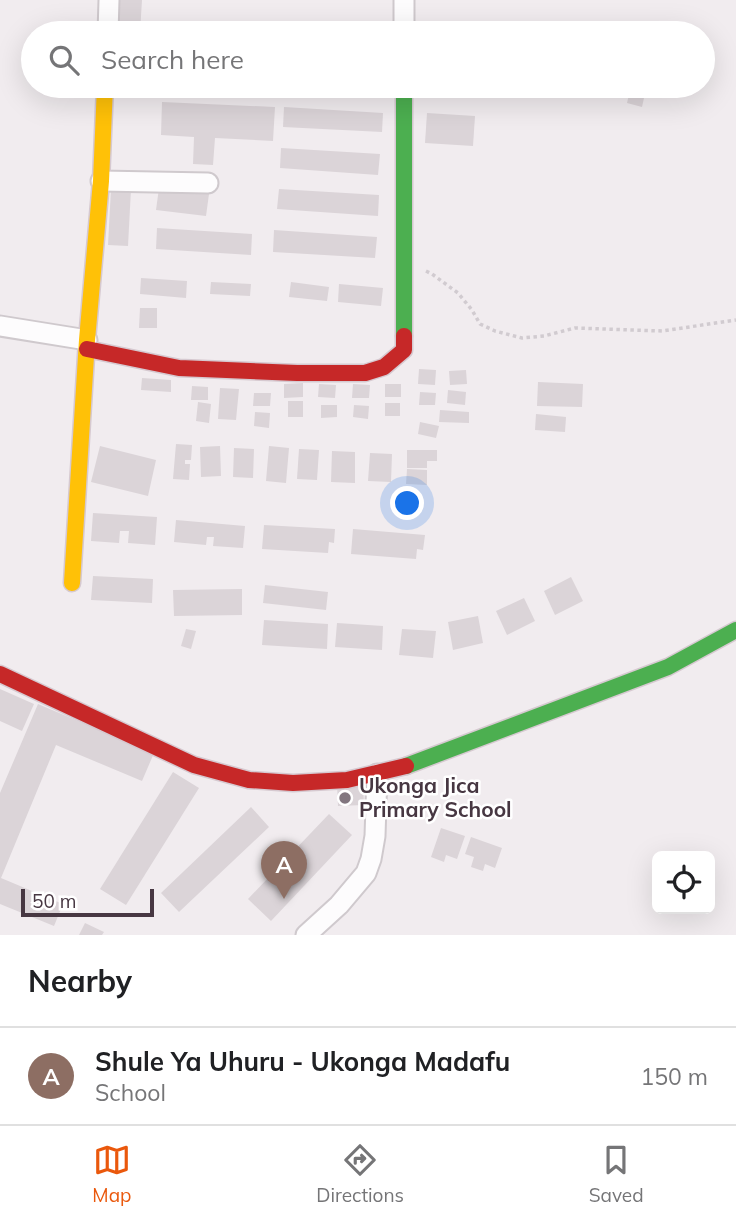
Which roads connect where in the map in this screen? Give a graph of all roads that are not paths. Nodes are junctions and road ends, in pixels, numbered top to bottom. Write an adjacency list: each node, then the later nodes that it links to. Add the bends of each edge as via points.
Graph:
1 (109, 0): 3 (street)
2 (404, 0): 4 (street)
3 (108, 21)
4 (404, 21)
5 (104, 98): 7 (street)
6 (404, 98): 10 (street, via 404,350 384,366 365,373 179,368)
7 (101, 181): 8 (street); 10 (street)
8 (208, 183)
9 (0, 326): 10 (street)
10 (87, 345): 11 (street)
11 (72, 583)
12 (736, 630): 14 (street, via 668,667)
13 (0, 674): 14 (street, via 194,765 249,780 293,783)
14 (377, 774): 15 (street, via 375,836 366,873)
15 (306, 935)

